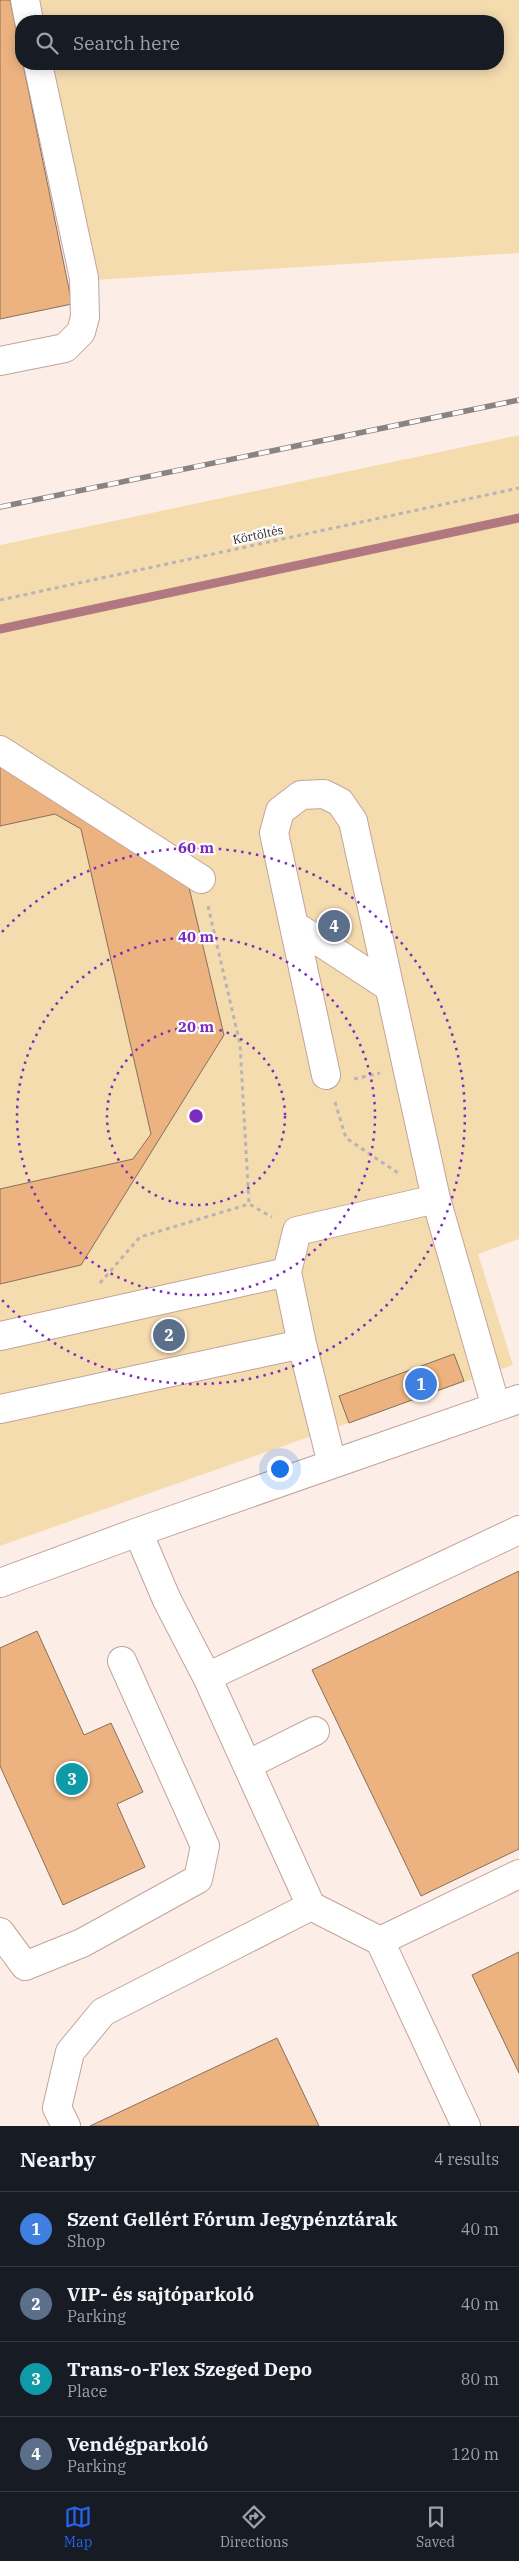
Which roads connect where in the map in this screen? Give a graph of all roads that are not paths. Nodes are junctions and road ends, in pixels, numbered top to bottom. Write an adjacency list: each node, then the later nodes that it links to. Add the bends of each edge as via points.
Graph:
1 (25, 0): 2 (lane)
2 (28, 15)
3 (39, 70): 4 (lane, via 84,278 85,317 81,332 65,348)
4 (0, 361)
5 (0, 750): 6 (lane)
6 (201, 879)
7 (294, 925): 8 (lane); 8 (lane, via 274,833 280,811 301,795 324,794 340,802 353,822); 9 (lane)
8 (389, 987): 10 (lane)
9 (328, 1080)
10 (436, 1199): 11 (lane, via 296,1232); 14 (lane)
11 (287, 1272): 12 (lane); 13 (lane)
12 (0, 1336)
13 (302, 1344): 15 (lane); 16 (lane)
14 (507, 1403): 16 (lane)
15 (0, 1409)
16 (332, 1464): 18 (lane)
17 (519, 1530): 21 (lane)
18 (138, 1532): 19 (lane); 21 (lane, via 167,1600)
19 (0, 1583)
20 (122, 1661): 26 (lane, via 205,1846 198,1879 82,1943 25,1966)
21 (207, 1677): 23 (lane)
22 (315, 1732): 23 (lane)
23 (247, 1765): 25 (lane)
24 (519, 1874): 27 (lane)
25 (311, 1906): 27 (lane); 28 (lane, via 103,2012 70,2052 57,2108)
26 (0, 1932)
27 (380, 1942): 29 (lane)
28 (66, 2126)
29 (466, 2126)

